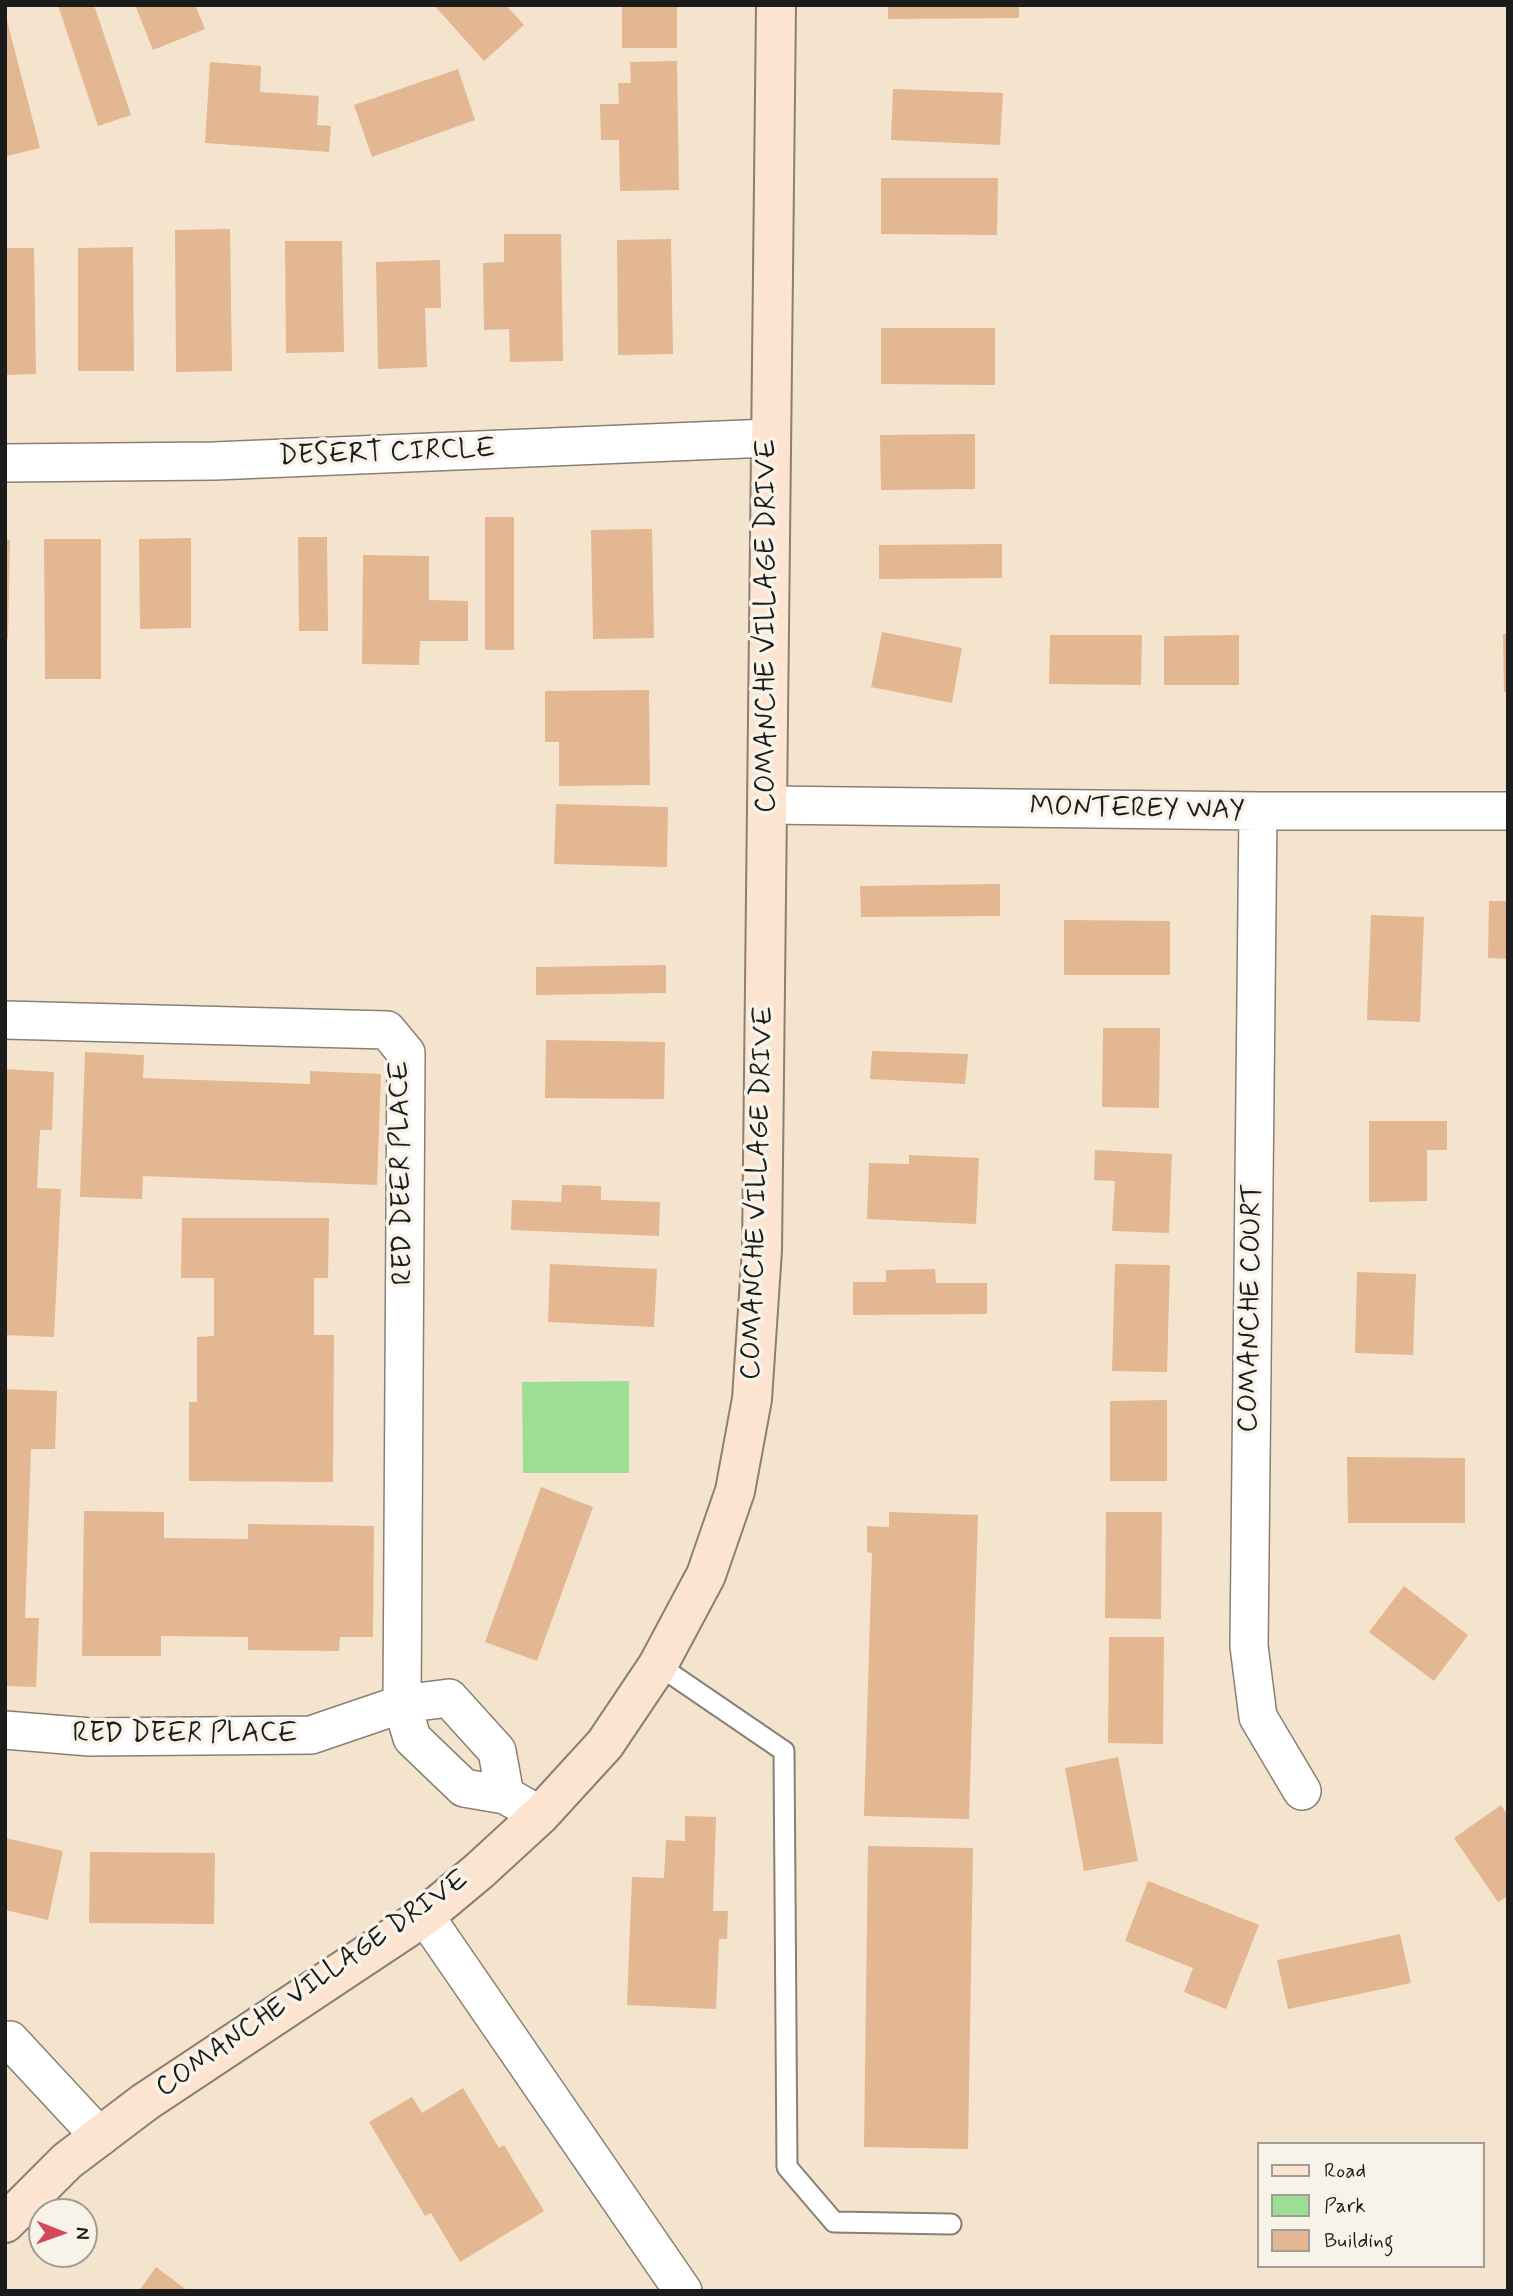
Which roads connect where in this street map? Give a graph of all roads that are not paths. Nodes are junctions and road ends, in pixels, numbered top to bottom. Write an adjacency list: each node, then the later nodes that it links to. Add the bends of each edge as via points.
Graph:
1 (776, 5): 2 (street, COMANCHE VILLAGE DRIVE)
2 (769, 438): 3 (street, DESERT CIRCLE, via 215,461); 4 (street, COMANCHE VILLAGE DRIVE)
3 (5, 463)
4 (767, 805): 5 (street, MONTEREY WAY); 8 (street, COMANCHE VILLAGE DRIVE, via 762,1250 752,1399 735,1491 706,1575)
5 (1258, 811): 6 (street, MONTEREY WAY); 11 (street, COMANCHE COURT, via 1249,1646 1258,1717)
6 (1508, 811)
7 (5, 1020): 9 (street, RED DEER PLACE, via 387,1030 406,1053)
8 (658, 1665): 13 (street, COMANCHE VILLAGE DRIVE, via 605,1745); 18 (lane, via 784,1751 787,2167 834,2222)
9 (402, 1704): 10 (street, RED DEER PLACE, via 311,1735 90,1737); 12 (street, RED DEER PLACE, via 412,1738 464,1788); 12 (street, RED DEER PLACE, via 449,1698 497,1751)
10 (5, 1730)
11 (1302, 1791)
12 (505, 1795): 13 (street, RED DEER PLACE)
13 (540, 1815): 14 (street, COMANCHE VILLAGE DRIVE)
14 (425, 1916): 16 (street, COMANCHE VILLAGE DRIVE, via 145,2102); 19 (street)
15 (10, 2040): 16 (street)
16 (100, 2137): 17 (street, COMANCHE VILLAGE DRIVE, via 67,2161)
17 (5, 2222)
18 (951, 2224)
19 (682, 2291)

